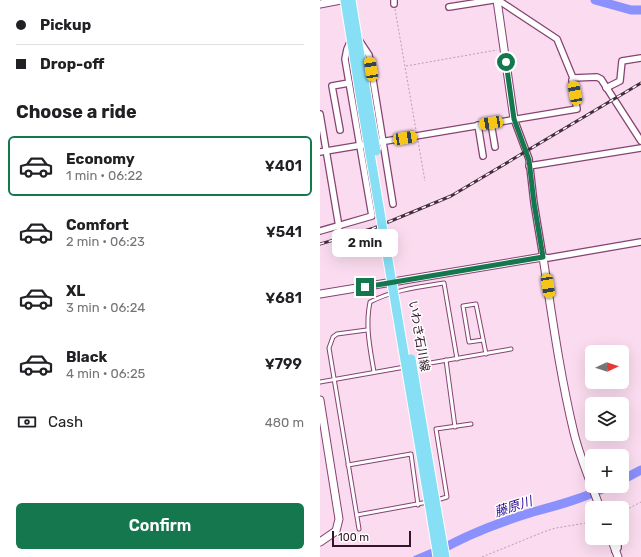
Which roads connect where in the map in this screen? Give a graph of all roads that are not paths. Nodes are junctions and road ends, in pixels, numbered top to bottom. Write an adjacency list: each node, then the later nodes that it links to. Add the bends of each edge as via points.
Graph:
1 (342, 0): 6 (street)
2 (345, 0): 8 (main road, いわき石川線)
3 (351, 0): 8 (main road, いわき石川線)
4 (493, 0): 7 (street)
5 (500, 1): 10 (street, via 557,39); 14 (street)
6 (320, 4)
7 (449, 7)
8 (354, 39): 11 (street, via 347,49 345,59); 19 (street, via 369,55); 48 (main road, いわき石川線, bridge)
9 (641, 58): 12 (street, via 622,61 620,81)
10 (574, 78): 12 (street, via 597,77); 14 (street, via 572,80 577,109)
11 (349, 83): 17 (street, via 332,86); 20 (street)
12 (606, 88): 18 (street)
13 (320, 114): 23 (street)
14 (514, 119): 15 (street); 25 (street, via 525,146)
15 (491, 123): 16 (street); 21 (street)
16 (478, 125): 19 (street); 24 (street)
17 (340, 130)
18 (641, 141)
19 (382, 142): 20 (street); 26 (street)
20 (360, 145): 23 (street); 27 (street, via 372,216)
21 (495, 147)
22 (641, 148): 25 (street)
23 (323, 152): 27 (street)
24 (483, 156)
25 (529, 166): 30 (street)
26 (393, 204)
27 (339, 227): 28 (street)
28 (320, 232)
29 (641, 242): 30 (street)
30 (543, 257): 31 (street); 45 (street, via 574,434)
31 (320, 294)
32 (367, 330): 36 (lane, via 370,302 384,295 444,283); 38 (lane); 39 (lane, via 333,337 329,348)
33 (483, 340): 33 (lane, via 476,304 463,306 469,342); 35 (lane)
34 (511, 350): 35 (lane)
35 (486, 354): 36 (lane)
36 (457, 359): 37 (lane)
37 (446, 360): 38 (lane); 43 (lane)
38 (374, 372): 39 (lane)
39 (334, 379): 40 (lane); 44 (lane)
40 (320, 382)
41 (320, 400): 50 (street, via 339,519 336,531)
42 (471, 424): 43 (lane)
43 (455, 426): 46 (lane, via 436,429 447,497)
44 (348, 465): 46 (lane, via 411,454); 47 (lane)
45 (597, 501)
46 (418, 505): 47 (lane)
47 (357, 515): 49 (lane)
48 (436, 523): 51 (main road, いわき石川線); 52 (main road, いわき石川線)
49 (359, 529)
50 (320, 542)
51 (438, 557)
52 (446, 557)

